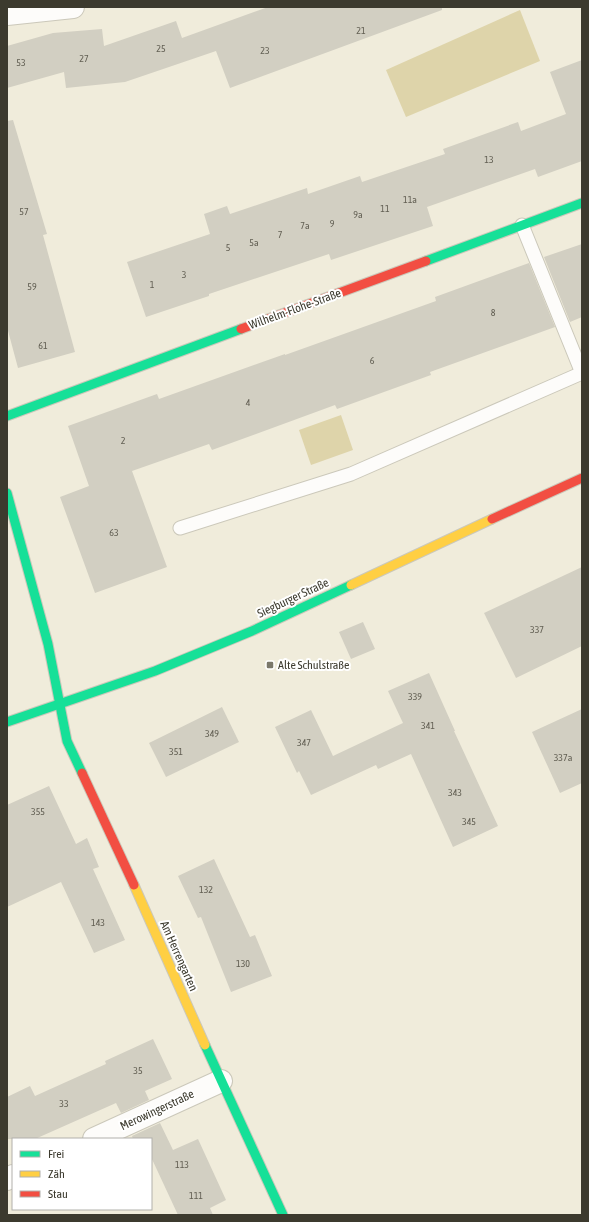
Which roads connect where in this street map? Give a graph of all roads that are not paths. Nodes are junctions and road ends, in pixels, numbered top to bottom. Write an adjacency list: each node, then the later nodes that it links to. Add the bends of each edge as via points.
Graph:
1 (73, 7): 2 (street)
2 (7, 14)
3 (582, 203): 4 (street, Wilhelm-Flohe-Straße)
4 (522, 225): 5 (lane); 6 (street, Wilhelm-Flohe-Straße)
5 (582, 373): 9 (lane, via 351,474)
6 (7, 416)
7 (582, 478): 10 (street, Siegburger Straße, via 252,631 155,671)
8 (7, 493): 10 (street, via 48,644)
9 (180, 528)
10 (59, 704): 11 (street, Siegburger Straße); 12 (street, Am Herrengarten, via 67,741 120,852)
11 (7, 722)
12 (221, 1081): 13 (street, Merowingerstraße); 14 (street, Am Herrengarten)
13 (96, 1138)
14 (283, 1215)

